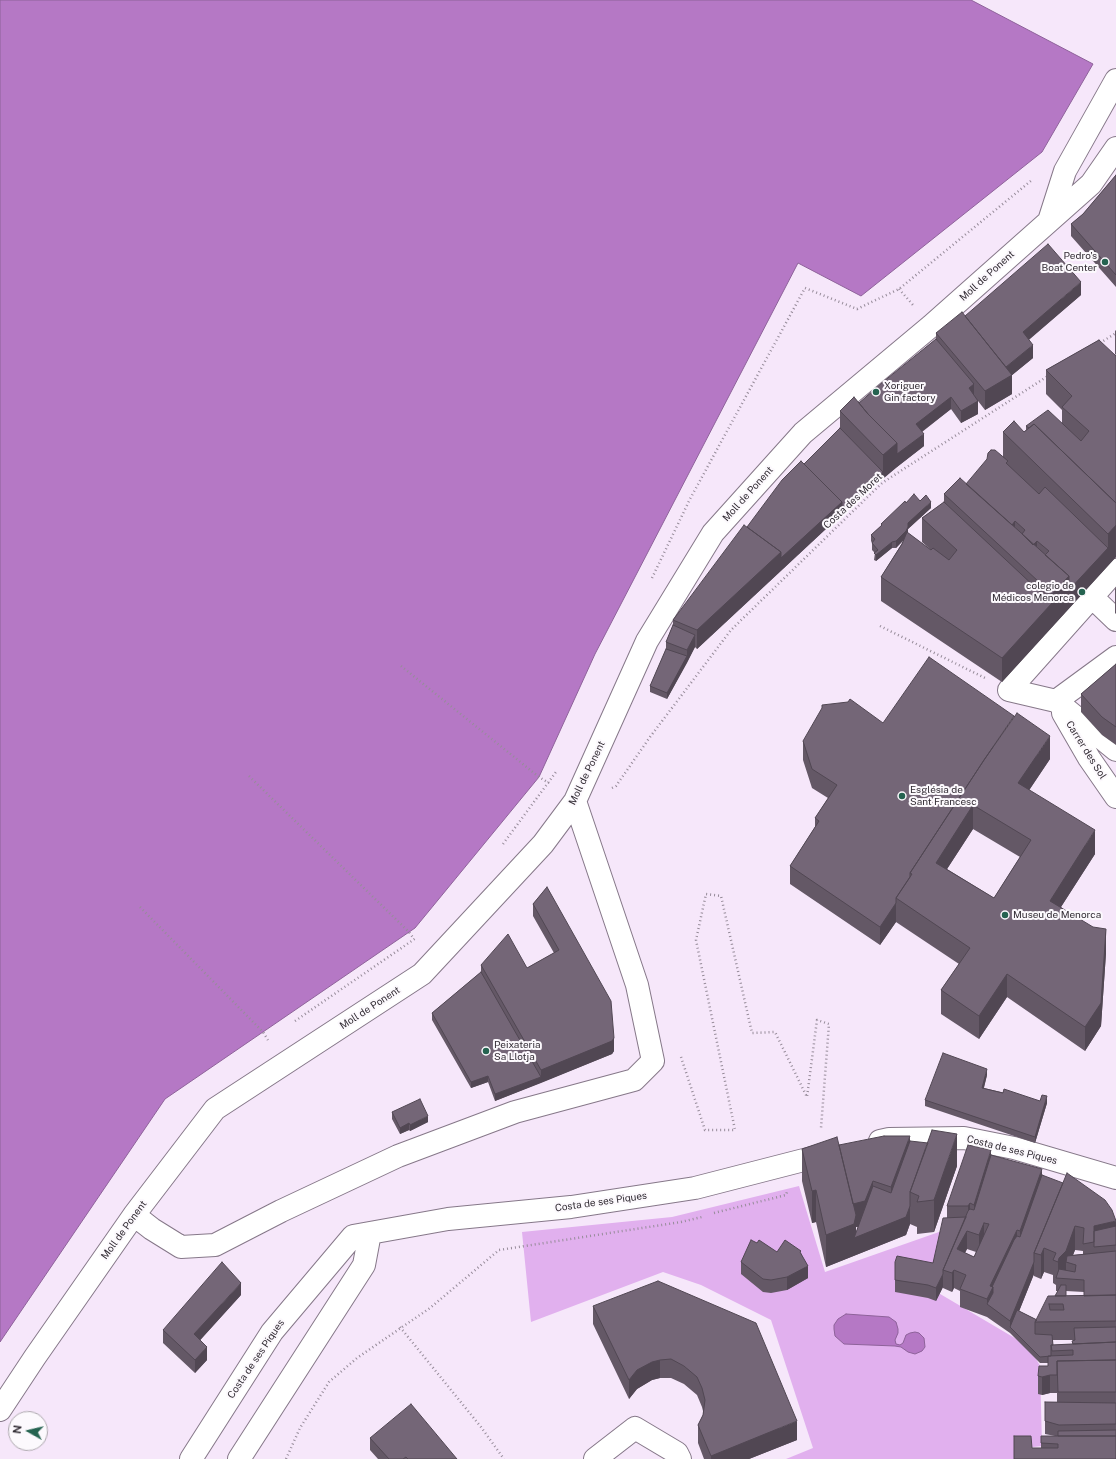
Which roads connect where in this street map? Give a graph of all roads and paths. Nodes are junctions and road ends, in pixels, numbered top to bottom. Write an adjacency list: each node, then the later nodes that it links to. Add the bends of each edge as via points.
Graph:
1 (1116, 80): 4 (street, via 1065,170)
2 (1116, 148): 4 (street, Moll de Ponent, via 1091,184)
3 (1037, 177): 9 (path, via 899,289 857,309 805,288 690,499)
4 (1049, 222): 23 (street, Moll de Ponent, via 931,326 803,433 714,533 647,641)
5 (1116, 333): 6 (path)
6 (1096, 345)
7 (1049, 375): 17 (path, Costa des Moret, via 882,483 731,630)
8 (1116, 570): 10 (street)
9 (648, 584)
10 (1092, 596): 11 (street); 15 (street)
11 (1116, 620)
12 (880, 626): 15 (path)
13 (1116, 657): 16 (street)
14 (401, 666): 21 (path)
15 (1009, 690): 16 (street)
16 (1056, 701): 18 (street); 22 (street, Carrer des Sol, via 1089,758)
17 (650, 737)
18 (1116, 750)
19 (558, 769): 21 (path)
20 (249, 776): 27 (path)
21 (549, 783): 24 (path)
22 (1116, 797)
23 (575, 801): 35 (street, Moll de Ponent, via 543,844 422,974 215,1109); 35 (street, via 637,985 653,1061 634,1080 515,1112 398,1156 215,1245 181,1247)
24 (499, 850)
25 (140, 907): 30 (path)
26 (420, 935): 27 (path)
27 (414, 939): 28 (path)
28 (294, 1023)
29 (275, 1036): 30 (path)
30 (268, 1040): 31 (path)
31 (262, 1045)
32 (680, 1054): 33 (path, via 704,1130 736,1130 696,940 706,894 721,896 752,1033 775,1032 807,1097 817,1020 829,1024)
33 (819, 1157): 34 (street, Costa de ses Piques, via 889,1139 964,1138 1014,1148); 37 (street, Costa de ses Piques, via 695,1188 571,1207 448,1219)
34 (1116, 1178)
35 (134, 1215): 39 (street, Moll de Ponent)
36 (681, 1222): 38 (path, via 499,1250 430,1308)
37 (370, 1233): 40 (street, Costa de ses Piques, via 353,1236 272,1332); 41 (street, via 364,1265)
38 (400, 1327): 42 (path, via 329,1382 300,1428); 43 (path)
39 (0, 1410)
40 (190, 1459)
41 (239, 1459)
42 (286, 1459)
43 (504, 1459)
44 (595, 1459): 45 (street, via 635,1428 677,1453)
45 (680, 1459)

